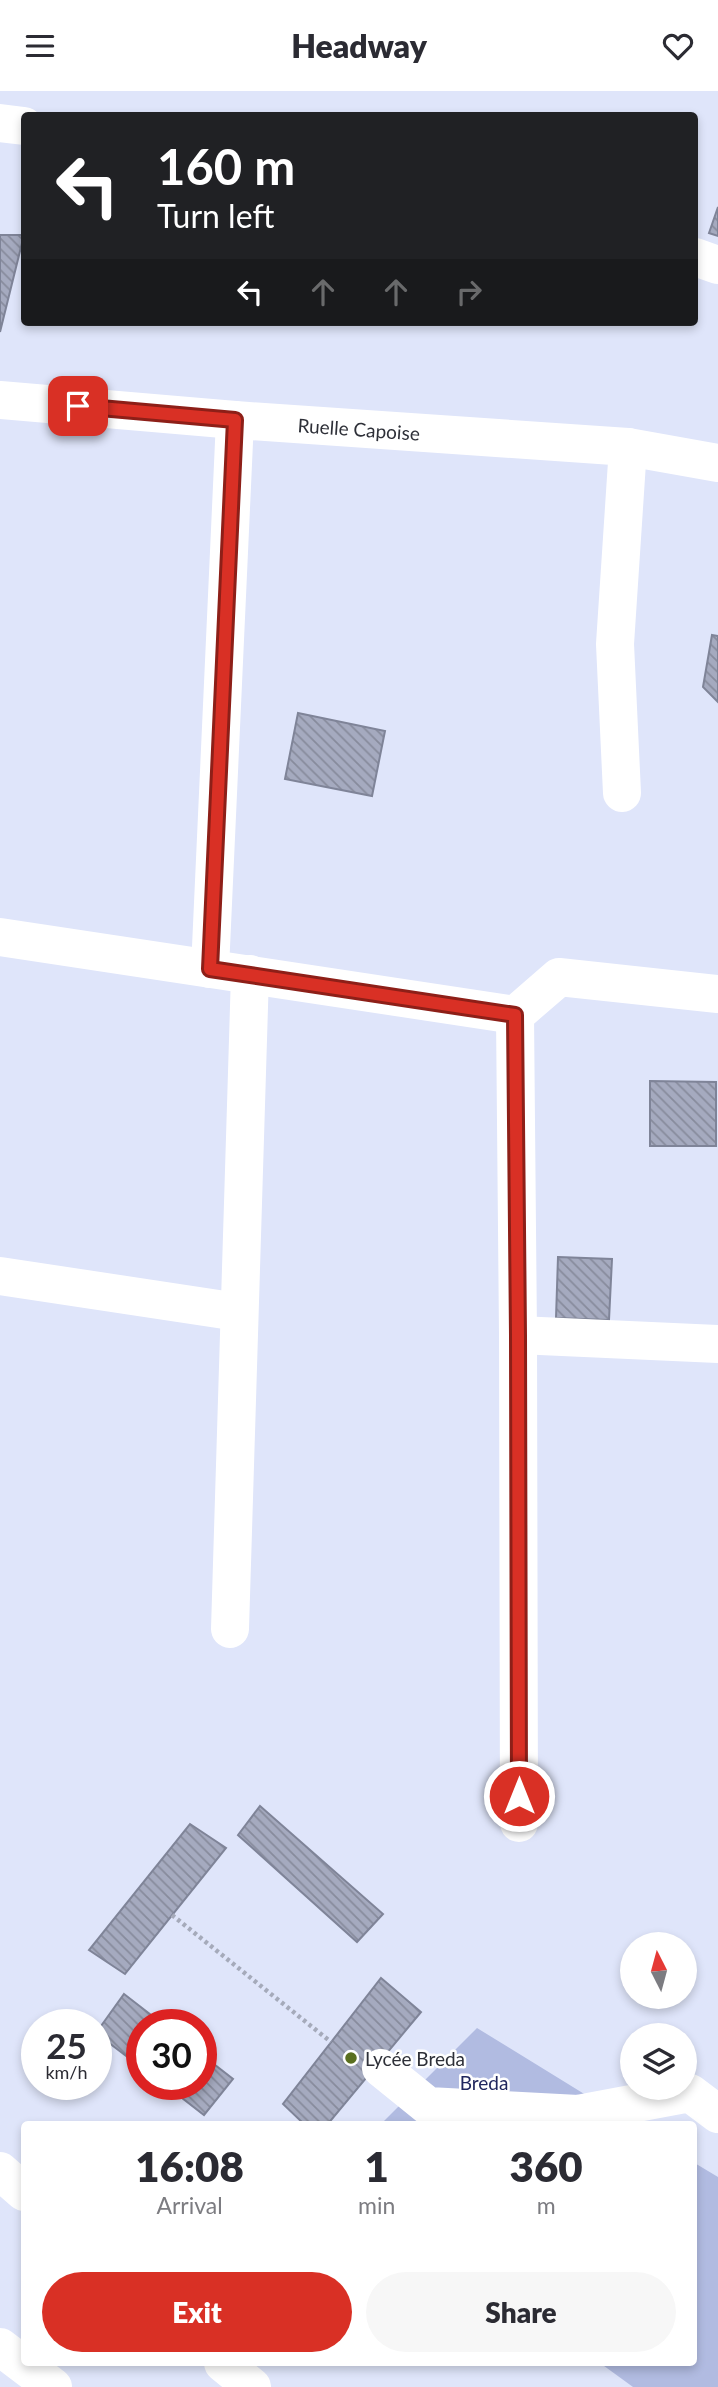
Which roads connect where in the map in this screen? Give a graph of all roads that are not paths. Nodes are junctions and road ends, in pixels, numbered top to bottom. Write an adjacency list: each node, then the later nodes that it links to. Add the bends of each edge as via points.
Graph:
1 (0, 123): 2 (street)
2 (21, 126)
3 (698, 258): 4 (street)
4 (718, 265)
5 (0, 400): 6 (street, Ruelle Capoise)
6 (235, 420): 7 (street, Ruelle Capoise); 11 (street)
7 (628, 447): 8 (street, Ruelle Capoise); 9 (street, via 615,644)
8 (718, 463)
9 (622, 793)
10 (0, 937): 11 (street)
11 (210, 969): 12 (street)
12 (250, 974): 14 (street); 16 (street)
13 (718, 994): 14 (street, via 559,977)
14 (515, 1015): 17 (street)
15 (0, 1276): 16 (street)
16 (238, 1312): 19 (street)
17 (518, 1335): 18 (street); 20 (street)
18 (718, 1344)
19 (230, 1629)
20 (519, 1823)
21 (381, 2068): 22 (street, via 428,2106 579,2114 690,2093)
22 (718, 2115)
23 (0, 2171): 24 (street)
24 (21, 2189)
25 (0, 2347): 26 (street)
26 (21, 2363)
27 (25, 2366): 29 (street)
28 (227, 2366): 30 (street)
29 (53, 2387)
30 (252, 2387)

